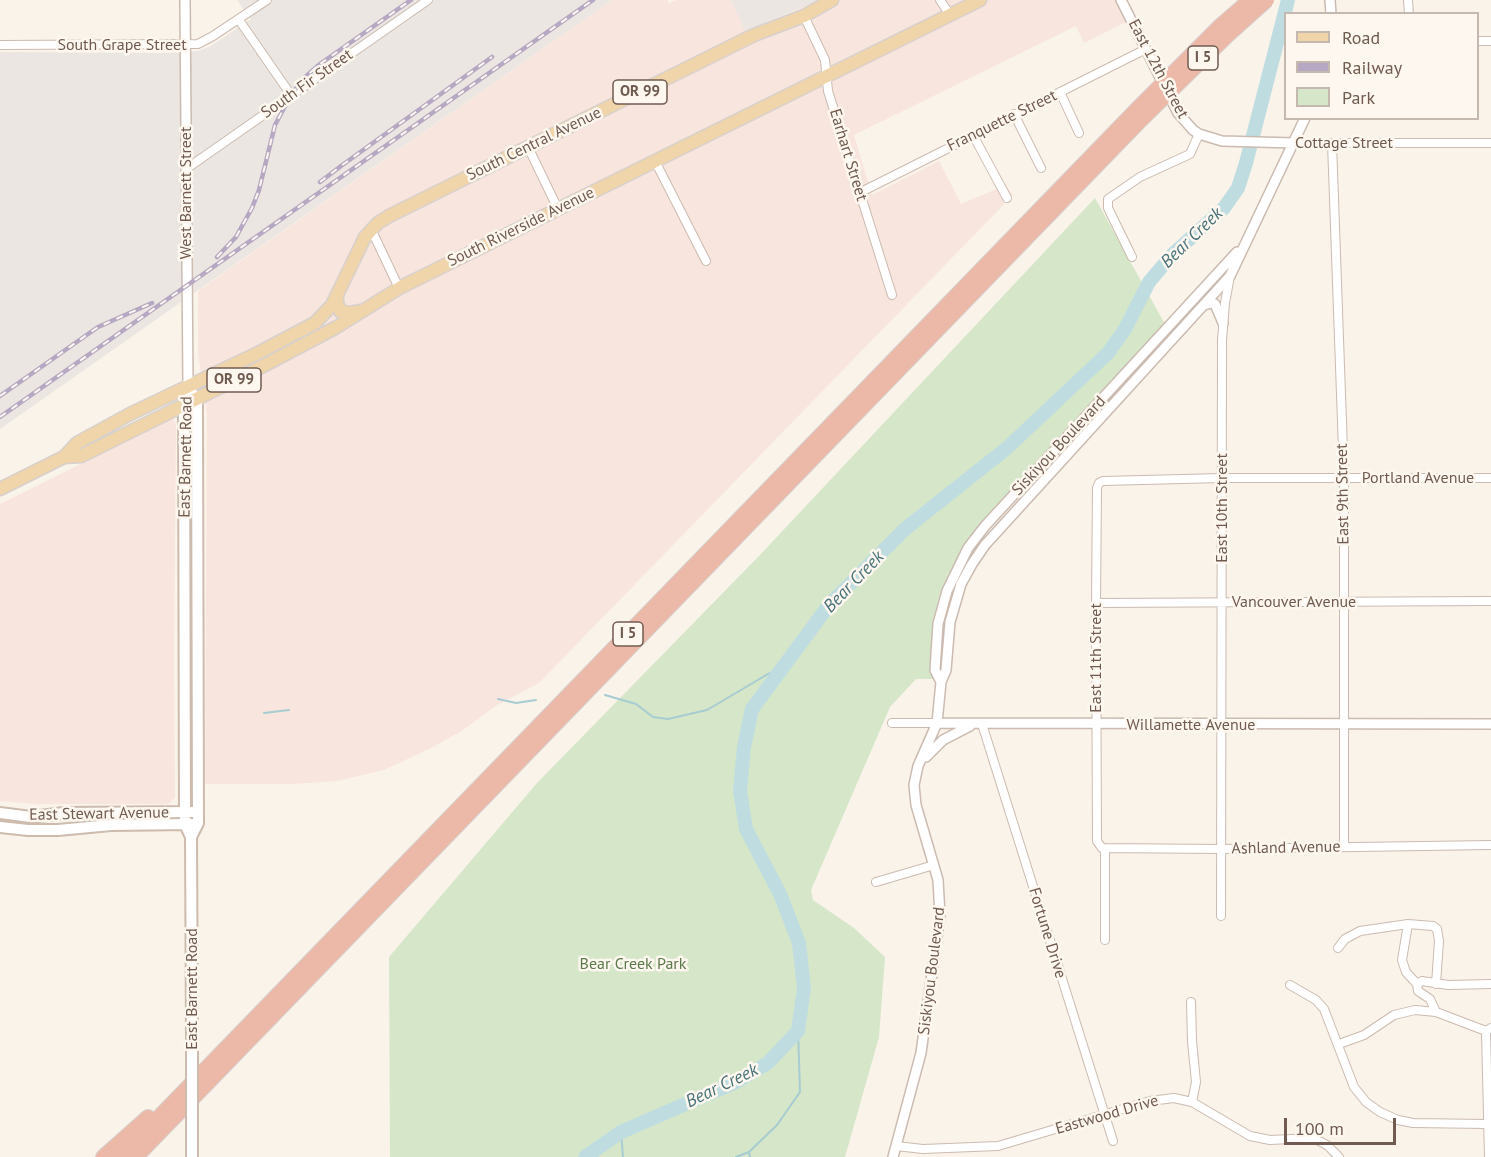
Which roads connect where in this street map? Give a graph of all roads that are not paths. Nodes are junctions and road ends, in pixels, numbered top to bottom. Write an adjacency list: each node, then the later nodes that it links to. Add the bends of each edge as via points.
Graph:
1 (185, 0): 14 (street, West Barnett Street)
2 (267, 0): 12 (street, South Grape Street)
3 (428, 0): 18 (street, South Fir Street)
4 (832, 0): 11 (main road, South Central Avenue / OR 99)
5 (940, 0): 10 (street)
6 (980, 0): 10 (main road, South Riverside Avenue / OR 99)
7 (1121, 0): 15 (street, East 12th Street)
8 (1250, 0): 20 (highway, I 5, bridge, via 1221,25)
9 (1267, 0): 20 (highway, I 5, bridge)
10 (950, 15): 16 (main road, South Riverside Avenue / OR 99)
11 (804, 16): 16 (street, Earhart Street); 28 (main road, South Central Avenue / OR 99, via 754,35)
12 (239, 20): 14 (street, South Grape Street, via 198,44); 18 (street)
13 (0, 45): 14 (street, South Grape Street)
14 (185, 45): 31 (street, West Barnett Street)
15 (1146, 49): 17 (street, Franquette Street); 23 (street, East 12th Street, via 1178,113)
16 (828, 74): 29 (main road, South Riverside Avenue / OR 99); 32 (street, Earhart Street, via 828,91)
17 (1059, 92): 19 (street, Franquette Street); 22 (street)
18 (291, 95): 31 (street, South Fir Street)
19 (1014, 114): 24 (street, Franquette Street); 30 (street)
20 (1138, 115): 97 (highway, I 5); 98 (highway, I 5)
21 (1304, 120): 26 (street, East 10th Street)
22 (1079, 133)
23 (1199, 134): 26 (street, Cottage Street, via 1232,143); 37 (street, via 1190,154 1111,195 1107,204)
24 (973, 135): 32 (street, Franquette Street); 33 (street)
25 (1491, 142): 27 (street, Cottage Street)
26 (1294, 143): 27 (street, Cottage Street); 36 (street, East 10th Street)
27 (1332, 143): 54 (street, East 9th Street)
28 (528, 147): 34 (street); 35 (main road, South Central Avenue / OR 99, via 389,216)
29 (655, 160): 34 (main road, South Riverside Avenue / OR 99); 38 (street)
30 (1041, 168)
31 (186, 169): 47 (street, West Barnett Street)
32 (859, 193): 42 (street, Earhart Street)
33 (1007, 198)
34 (558, 209): 40 (main road, South Riverside Avenue / OR 99)
35 (371, 229): 40 (street); 41 (main road, South Central Avenue / OR 99)
36 (1246, 240): 39 (street, East 10th Street); 64 (street, Siskiyou Boulevard, via 968,548 947,591 938,624 935,670)
37 (1132, 257)
38 (706, 261)
39 (1230, 276): 43 (street, Siskiyou Boulevard); 46 (street, East 10th Street)
40 (399, 288): 44 (main road, South Riverside Avenue / OR 99)
41 (337, 295): 44 (main road, via 340,311); 45 (main road, South Central Avenue / OR 99)
42 (892, 295)
43 (1202, 307): 46 (street, via 1215,304); 64 (street, Siskiyou Boulevard, via 978,554 954,604)
44 (365, 310): 48 (main road, South Riverside Avenue / OR 99, via 311,342)
45 (315, 323): 47 (main road, South Riverside Avenue / OR 99)
46 (1223, 323): 53 (street, East 10th Street)
47 (188, 386): 48 (main road, East Barnett Road); 49 (main road, East Barnett Road); 50 (main road, South Riverside Avenue / OR 99)
48 (196, 399): 49 (main road, South Riverside Avenue / OR 99); 59 (main road, East Barnett Road)
49 (184, 405): 51 (main road, South Riverside Avenue / OR 99); 58 (main road, East Barnett Road)
50 (130, 414): 51 (main road, via 115,430 100,438); 52 (main road, South Riverside Avenue / OR 99, via 77,443)
51 (101, 446): 52 (main road, South Riverside Avenue / OR 99, via 81,456)
52 (64, 457): 57 (main road, South Riverside Avenue / OR 99)
53 (1222, 478): 54 (street, Portland Avenue); 56 (street, Portland Avenue, via 1111,479 1099,483); 60 (street, East 10th Street)
54 (1344, 478): 55 (street, Portland Avenue); 61 (street, East 9th Street)
55 (1491, 478)
56 (1097, 488): 63 (street, East 11th Street)
57 (0, 489)
58 (184, 505): 59 (main road, via 191,509 191,542); 73 (main road, East Barnett Road)
59 (198, 555): 75 (main road, East Barnett Road)
60 (1222, 602): 61 (street, Vancouver Avenue); 63 (street, Vancouver Avenue); 71 (street, East 10th Street)
61 (1344, 602): 62 (street, Vancouver Avenue); 68 (street, East 9th Street)
62 (1491, 602)
63 (1096, 603): 70 (street, East 11th Street)
64 (941, 682): 66 (street, Siskiyou Boulevard)
65 (892, 723): 66 (street, Willamette Avenue)
66 (937, 723): 67 (street, Willamette Avenue); 72 (street, Siskiyou Boulevard)
67 (979, 724): 70 (street, Willamette Avenue); 72 (street, via 943,740); 100 (street, Fortune Drive)
68 (1344, 724): 69 (street, Willamette Avenue); 71 (street, Willamette Avenue); 80 (street, East 9th Street)
69 (1491, 724)
70 (1097, 725): 71 (street, Willamette Avenue); 81 (street, East 11th Street, via 1097,841)
71 (1221, 725): 82 (street, East 10th Street)
72 (918, 766): 83 (street, Siskiyou Boulevard, via 914,798)
73 (185, 812): 74 (main road, East Stewart Avenue, via 31,816); 75 (main road, East Stewart Avenue); 76 (main road, East Barnett Road)
74 (0, 813)
75 (198, 818): 76 (main road, East Stewart Avenue); 78 (main road, East Barnett Road)
76 (185, 824): 77 (main road, East Stewart Avenue, via 41,830); 78 (main road, East Barnett Road)
77 (0, 827)
78 (191, 837): 108 (main road, East Barnett Road, bridge)
79 (1491, 845): 80 (street, Ashland Avenue)
80 (1344, 846): 82 (street, Ashland Avenue)
81 (1105, 849): 82 (street, Ashland Avenue); 87 (street)
82 (1221, 849): 85 (street, East 10th Street)
83 (934, 865): 84 (street); 103 (street, Siskiyou Boulevard, via 940,915 928,1014)
84 (876, 882)
85 (1221, 916)
86 (1408, 924): 88 (street, via 1360,931); 90 (street, via 1402,960); 91 (street, via 1426,924 1437,929)
87 (1105, 940)
88 (1338, 948)
89 (1290, 984): 96 (street, via 1324,1009)
90 (1417, 984): 91 (street, via 1424,980); 94 (street, via 1418,991 1430,999)
91 (1436, 984): 92 (street)
92 (1491, 984)
93 (1191, 1002): 99 (street, via 1196,1074)
94 (1436, 1012): 95 (street); 96 (street, via 1401,1012 1364,1035)
95 (1488, 1029): 101 (street)
96 (1339, 1044): 101 (street, via 1354,1087 1380,1112 1413,1123)
97 (209, 1065): 104 (highway); 105 (highway, I 5)
98 (208, 1083): 106 (highway, I 5); 107 (highway)
99 (1192, 1102): 100 (street, Eastwood Drive, via 1158,1100); 110 (street, Eastwood Drive, via 1250,1136 1270,1140 1313,1138)
100 (1104, 1115): 102 (street, Fortune Drive); 103 (street, Eastwood Drive, via 998,1146)
101 (1487, 1124): 111 (street)
102 (1113, 1141)
103 (896, 1146): 109 (street, Siskiyou Boulevard)
104 (104, 1157)
105 (120, 1157)
106 (136, 1157)
107 (147, 1157)
108 (192, 1157)
109 (893, 1157)
110 (1339, 1157)
111 (1489, 1157)

